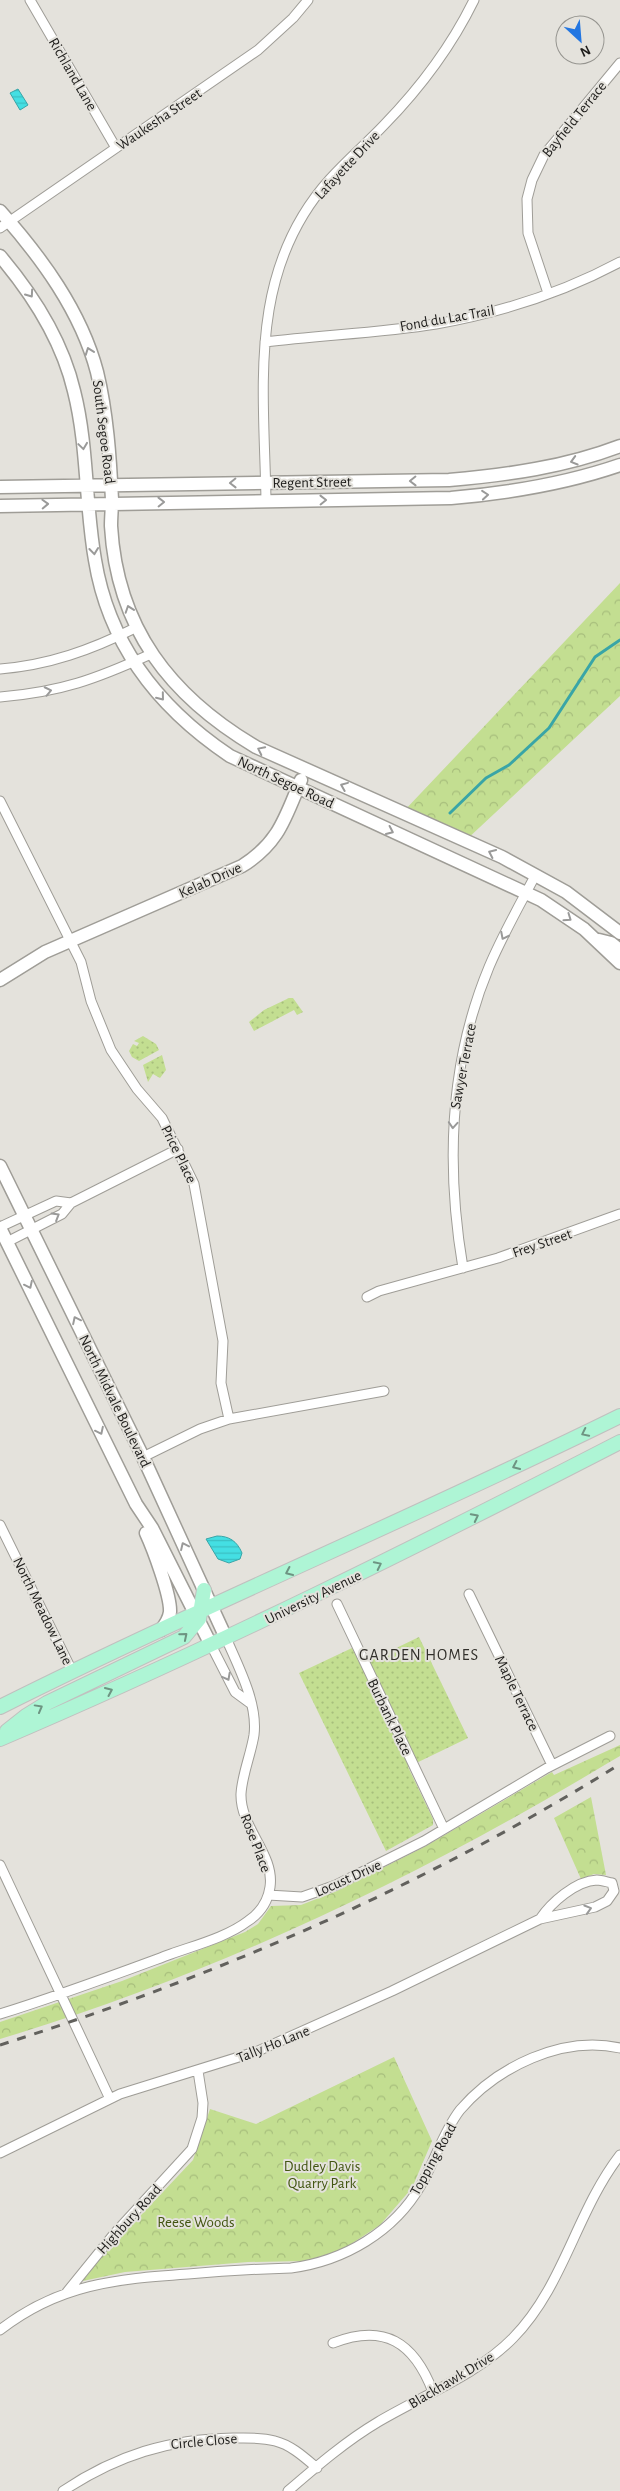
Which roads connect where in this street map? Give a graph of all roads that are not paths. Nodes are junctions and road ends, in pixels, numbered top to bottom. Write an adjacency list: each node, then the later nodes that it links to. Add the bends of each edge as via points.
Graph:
1 (30, 0): 5 (street, Richland Lane)
2 (308, 0): 5 (street, Waukesha Street, via 258,50)
3 (474, 0): 11 (street, Lafayette Drive, via 453,42 422,84 330,180 306,210 274,281)
4 (620, 63): 10 (street, Bayfield Terrace, via 544,155 532,180 527,200 528,233)
5 (116, 148): 7 (street, Waukesha Street)
6 (0, 211): 7 (street, South Segoe Road)
7 (5, 225): 16 (street, South Segoe Road, one-way to 7, via 104,409 86,341 39,258)
8 (0, 256): 15 (street, South Segoe Road, one-way to 15, via 34,298 58,345 74,390)
9 (620, 262): 10 (street, Fond du Lac Trail, via 597,275)
10 (548, 293): 11 (street, Fond du Lac Trail, via 483,314 435,324)
11 (265, 342): 14 (street, Lafayette Drive)
12 (620, 446): 14 (street, Regent Street, one-way to 14, via 563,464 502,476 449,480)
13 (620, 465): 18 (street, Regent Street, one-way to 13, via 451,498 502,493 557,484)
14 (266, 482): 16 (street, Regent Street, one-way to 16); 18 (street, Lafayette Drive)
15 (88, 485): 16 (street, Regent Street); 17 (street, Regent Street); 20 (street, North Segoe Road)
16 (111, 485): 19 (street, South Segoe Road)
17 (0, 487)
18 (266, 500): 19 (street, Regent Street, one-way to 18)
19 (112, 502): 20 (street, Regent Street); 22 (street, North Segoe Road, one-way to 19, via 115,556)
20 (90, 503): 21 (street, Regent Street, one-way to 20); 23 (street, North Segoe Road, one-way to 23, via 99,580)
21 (0, 506)
22 (135, 628): 23 (street); 24 (street, North Segoe Road)
23 (120, 636): 25 (street, North Segoe Road); 26 (street, via 67,658)
24 (151, 654): 25 (street); 28 (street, North Segoe Road, one-way to 24, via 256,747 216,721 183,691)
25 (133, 662): 27 (street, one-way to 25, via 66,688); 29 (street, North Segoe Road, one-way to 29, via 173,711 202,737 230,756)
26 (0, 669)
27 (0, 697)
28 (305, 771): 29 (street, Kelab Drive); 31 (street, North Segoe Road, one-way to 28, via 360,792)
29 (298, 787): 32 (street, North Segoe Road, one-way to 32); 35 (street, Kelab Drive, via 284,825 256,857)
30 (0, 800): 35 (street, Price Place)
31 (535, 876): 32 (street, Sawyer Terrace); 33 (street, North Segoe Road, via 566,892)
32 (526, 892): 34 (street, North Segoe Road, one-way to 34); 47 (street, Sawyer Terrace, one-way to 47, via 489,967 460,1070 453,1120 452,1166 455,1224)
33 (620, 933)
34 (594, 939): 36 (street, via 611,943); 37 (street, North Segoe Road)
35 (70, 941): 38 (street, Kelab Drive); 39 (street, Price Place, via 81,962 91,1001 112,1050 137,1089 162,1118)
36 (620, 950)
37 (620, 963)
38 (0, 980)
39 (178, 1149): 41 (street); 51 (street, Price Place, via 197,1194 223,1341 221,1382)
40 (0, 1166): 43 (street, North Midvale Boulevard)
41 (71, 1203): 43 (street, via 56,1201); 45 (street, one-way to 41, via 62,1214)
42 (620, 1214): 47 (street, Frey Street)
43 (24, 1215): 44 (street); 45 (street, North Midvale Boulevard)
44 (0, 1227): 46 (street, North Midvale Boulevard)
45 (31, 1230): 46 (street); 53 (street, North Midvale Boulevard, one-way to 45)
46 (7, 1242): 54 (street, North Midvale Boulevard, one-way to 54)
47 (463, 1268): 48 (street, Frey Street)
48 (367, 1297)
49 (384, 1391): 51 (street)
50 (620, 1416): 59 (main road, one-way to 59)
51 (229, 1419): 53 (street, via 200,1429)
52 (620, 1442): 61 (main road, University Avenue, one-way to 52, via 432,1539)
53 (143, 1457): 56 (street, North Midvale Boulevard, one-way to 53)
54 (136, 1504): 59 (street, North Midvale Boulevard); 60 (street, via 170,1606 168,1620)
55 (0, 1525): 63 (street, North Meadow Lane)
56 (204, 1590): 59 (main road)
57 (469, 1594): 68 (street, Maple Terrace)
58 (336, 1604): 69 (street, Burbank Place)
59 (202, 1613): 60 (main road); 61 (street, North Midvale Boulevard); 62 (street, North Midvale Boulevard); 67 (main road, one-way to 59, via 19,1720 39,1708 176,1642 190,1631)
60 (161, 1630): 63 (main road)
61 (226, 1638): 62 (main road, University Avenue); 64 (street, Rose Place)
62 (211, 1645): 64 (street, one-way to 64, via 235,1692); 67 (main road, University Avenue, one-way to 62)
63 (72, 1671): 65 (main road)
64 (250, 1703): 71 (street, Rose Place, via 254,1726 241,1794 245,1816 269,1868)
65 (0, 1707)
66 (610, 1736): 68 (street, Locust Drive)
67 (0, 1738)
68 (552, 1765): 69 (street, Locust Drive)
69 (444, 1829): 71 (street, Locust Drive, via 390,1859 314,1894 292,1898)
70 (0, 1865): 73 (street)
71 (268, 1895): 73 (street, via 260,1911 248,1922)
72 (540, 1919): 72 (street, Tally Ho Lane, one-way to 72, via 574,1913 607,1901 614,1892 612,1883 584,1882 549,1906); 76 (street, Tally Ho Lane, via 301,2033)
73 (62, 1996): 74 (street); 77 (street)
74 (0, 2014)
75 (620, 2048): 80 (street, Topping Road, via 587,2046 558,2049 509,2069 480,2090 459,2112 421,2184 404,2207 379,2232 337,2257 291,2268 126,2278)
76 (198, 2071): 77 (street, Tally Ho Lane); 80 (street, Highbury Road, via 202,2118 192,2149 114,2234)
77 (110, 2099): 78 (street, Tally Ho Lane)
78 (0, 2154)
79 (620, 2155): 83 (street, Blackhawk Drive, via 598,2190 553,2285 530,2320 497,2353)
80 (66, 2293): 81 (street, Highbury Road, via 31,2309)
81 (0, 2330)
82 (333, 2343): 83 (street, via 356,2335 374,2334 393,2339 417,2361)
83 (433, 2392): 84 (street, Blackhawk Drive, via 354,2438)
84 (317, 2468): 85 (street, Circle Close, via 286,2445 275,2441 261,2438 194,2440 150,2449 108,2466); 86 (street, Blackhawk Drive)
85 (63, 2491)
86 (288, 2491)

